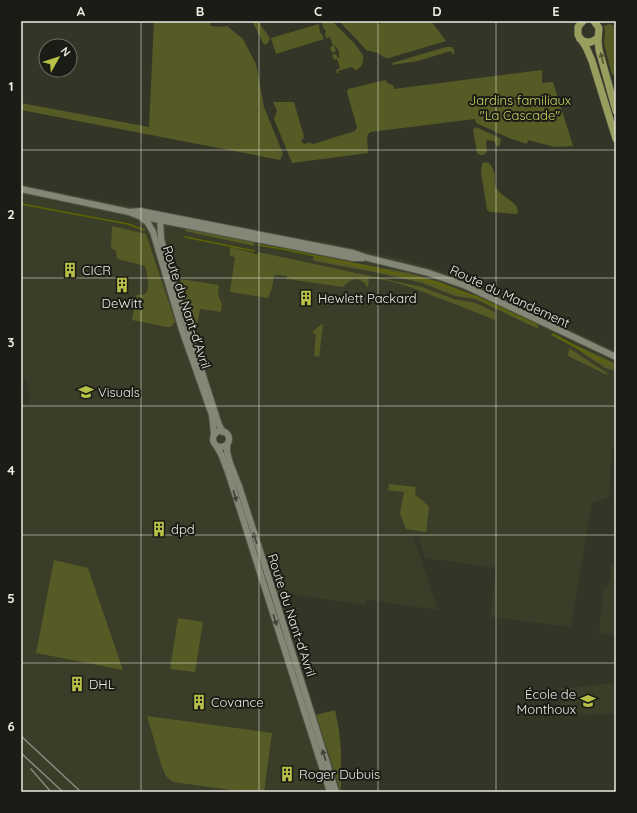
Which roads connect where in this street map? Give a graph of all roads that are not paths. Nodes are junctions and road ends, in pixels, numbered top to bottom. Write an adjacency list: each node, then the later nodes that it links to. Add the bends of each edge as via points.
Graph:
1 (594, 21): 3 (main road, via 600,28)
2 (581, 22): 4 (main road, via 577,31)
3 (598, 37): 4 (main road, via 591,42); 5 (main road, one-way to 3, via 599,50)
4 (580, 39): 6 (main road, via 592,61)
5 (616, 111)
6 (616, 139)
7 (21, 189): 8 (main road, Route du Mandement)
8 (130, 212): 9 (main road, Route du Mandement); 10 (main road, Route du Mandement, via 140,211)
9 (139, 216): 10 (main road, Route du Mandement); 13 (main road, Route du Nant-d'Avril, via 147,222)
10 (158, 218): 11 (main road, Route du Mandement); 12 (main road, Route du Nant-d'Avril); 13 (main road, Route du Nant-d'Avril); 14 (main road, Route du Mandement, via 353,253)
11 (173, 223): 12 (main road, Route du Nant-d'Avril); 14 (main road, Route du Mandement, via 353,258)
12 (161, 231): 16 (main road, Route du Nant-d'Avril, via 162,246 170,273)
13 (153, 232): 17 (main road, Route du Nant-d'Avril, via 212,415)
14 (368, 258): 15 (main road, Route du Mandement, via 429,273 466,286)
15 (616, 357)
16 (223, 432): 17 (main road); 18 (main road, via 228,437)
17 (214, 434): 19 (main road, via 213,441)
18 (227, 445): 19 (main road); 21 (main road, Route du Nant-d'Avril, one-way to 18, via 230,463)
19 (217, 447): 20 (main road, Route du Nant-d'Avril, one-way to 20, via 228,472)
20 (330, 792)
21 (336, 792)

